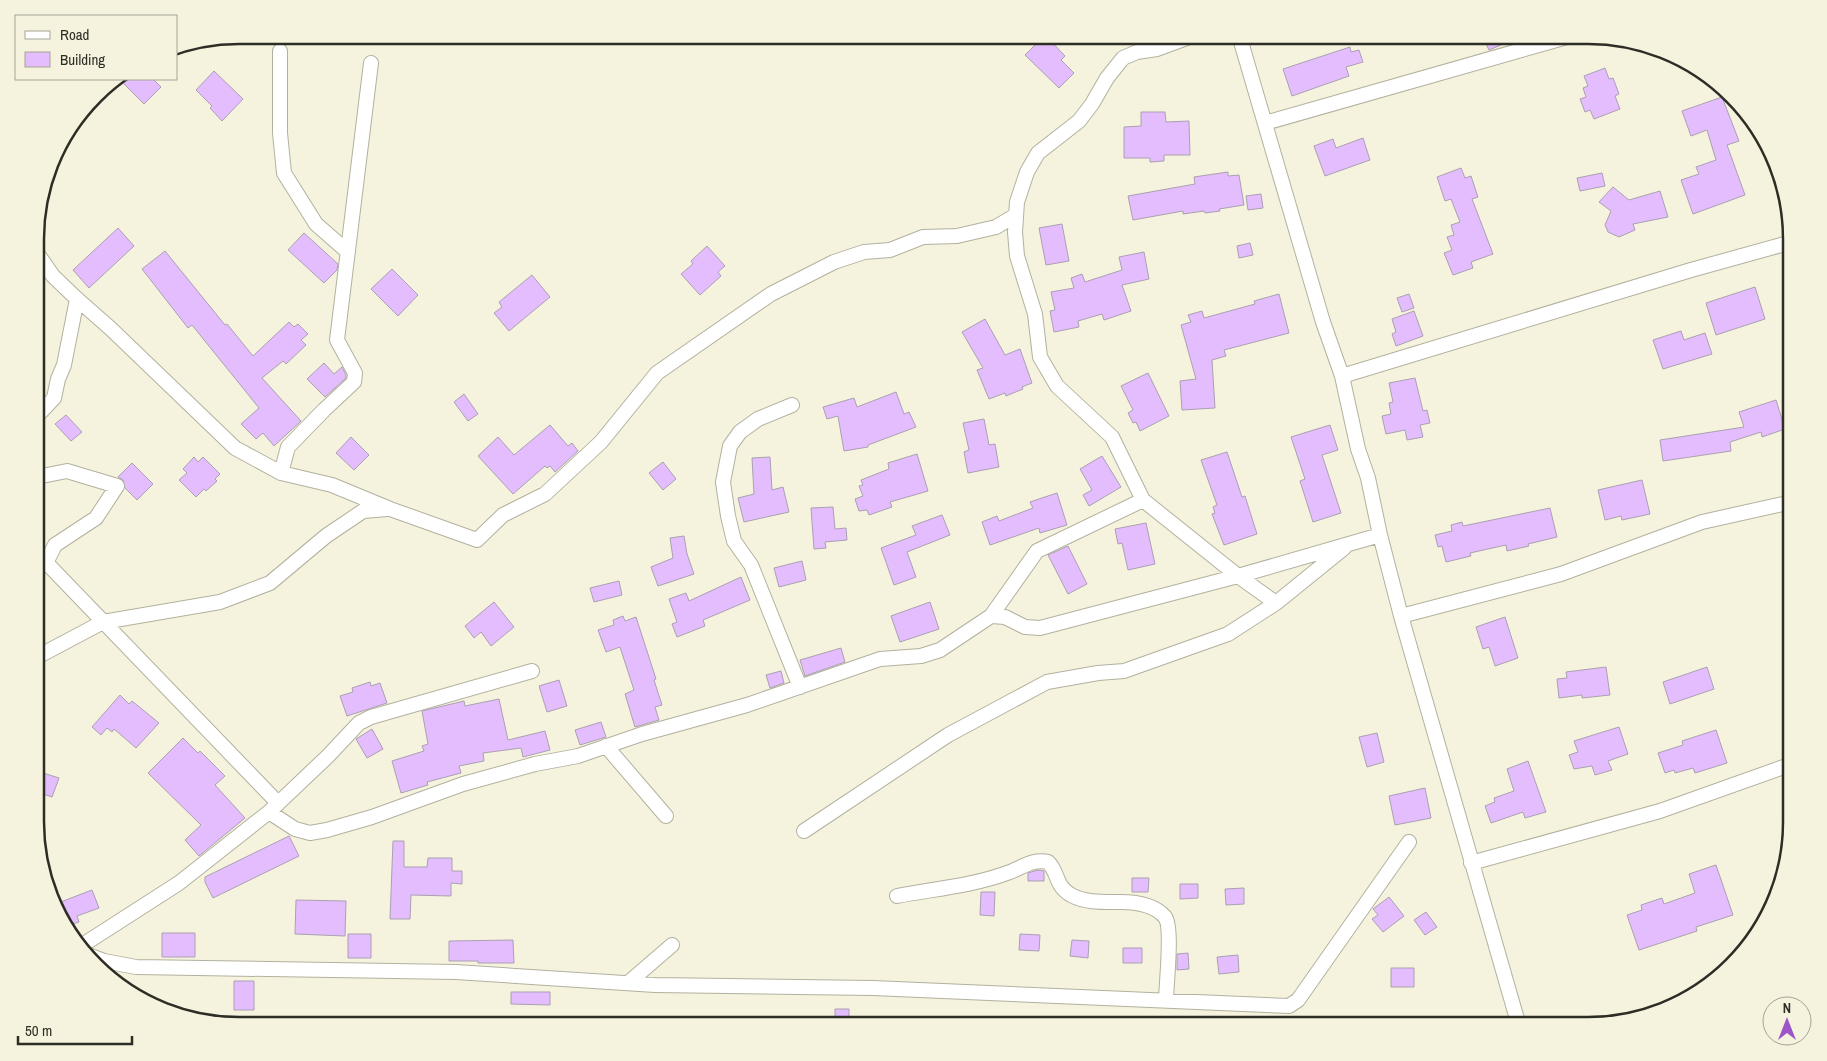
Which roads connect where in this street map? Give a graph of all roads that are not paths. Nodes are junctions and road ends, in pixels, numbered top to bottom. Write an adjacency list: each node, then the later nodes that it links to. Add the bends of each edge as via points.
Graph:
1 (1169, 44): 7 (street, via 1123,58 1079,121 1038,153 1017,202)
2 (1242, 44): 6 (street)
3 (1542, 44): 6 (street)
4 (280, 51): 9 (street, via 280,133 284,173 316,224)
5 (371, 63): 9 (street)
6 (1265, 123): 12 (street)
7 (1016, 215): 17 (street, via 1017,256 1035,314 1040,357 1057,386 1112,438); 19 (street, via 996,227 957,236 923,237 890,250 864,252 834,262 771,294 657,373 601,442 545,494 503,515 477,540)
8 (1783, 245): 12 (street)
9 (348, 252): 15 (street, via 337,340 355,373 354,382 288,447)
10 (44, 263): 11 (street)
11 (77, 299): 14 (street, via 64,365 54,398); 15 (street, via 235,448)
12 (1342, 376): 20 (street)
13 (792, 405): 31 (street, via 758,419 740,432 730,446 723,482 734,541 751,565)
14 (44, 409)
15 (281, 473): 19 (street, via 332,485)
16 (44, 476): 22 (street, via 67,471 117,486 96,518)
17 (1144, 500): 24 (street); 26 (street, via 1038,551)
18 (1783, 504): 27 (street, via 1702,522 1561,574)
19 (390, 508): 28 (street, via 363,510 270,583 220,602)
20 (1380, 535): 21 (street); 27 (street)
21 (1348, 544): 24 (street); 25 (street)
22 (44, 556)
23 (44, 560): 28 (street)
24 (1238, 576): 25 (street); 26 (street, via 1040,628 1025,627 1005,617)
25 (1276, 603): 36 (street, via 1228,634 1165,657 1124,671 1047,682 948,735)
26 (991, 616): 31 (street, via 940,650 921,656 880,659)
27 (1401, 616): 38 (street)
28 (103, 622): 29 (street); 34 (street)
29 (44, 653)
30 (532, 671): 34 (street, via 359,723)
31 (800, 687): 32 (street)
32 (606, 746): 34 (street, via 463,784 327,830 310,833 295,829); 35 (street)
33 (1783, 767): 38 (street, via 1660,810)
34 (273, 807): 40 (street, via 178,883)
35 (666, 816)
36 (804, 831)
37 (1409, 842): 44 (street, via 1298,1000 1289,1006)
38 (1471, 863): 45 (street)
39 (897, 896): 44 (street, via 988,879 1033,862 1048,862 1057,881 1071,895 1096,902 1142,904 1155,908 1167,919)
40 (86, 943)
41 (672, 945): 43 (street)
42 (101, 960): 43 (street, via 136,967 456,972)
43 (628, 983): 44 (street, via 873,988)
44 (1166, 1001)
45 (1516, 1017)

